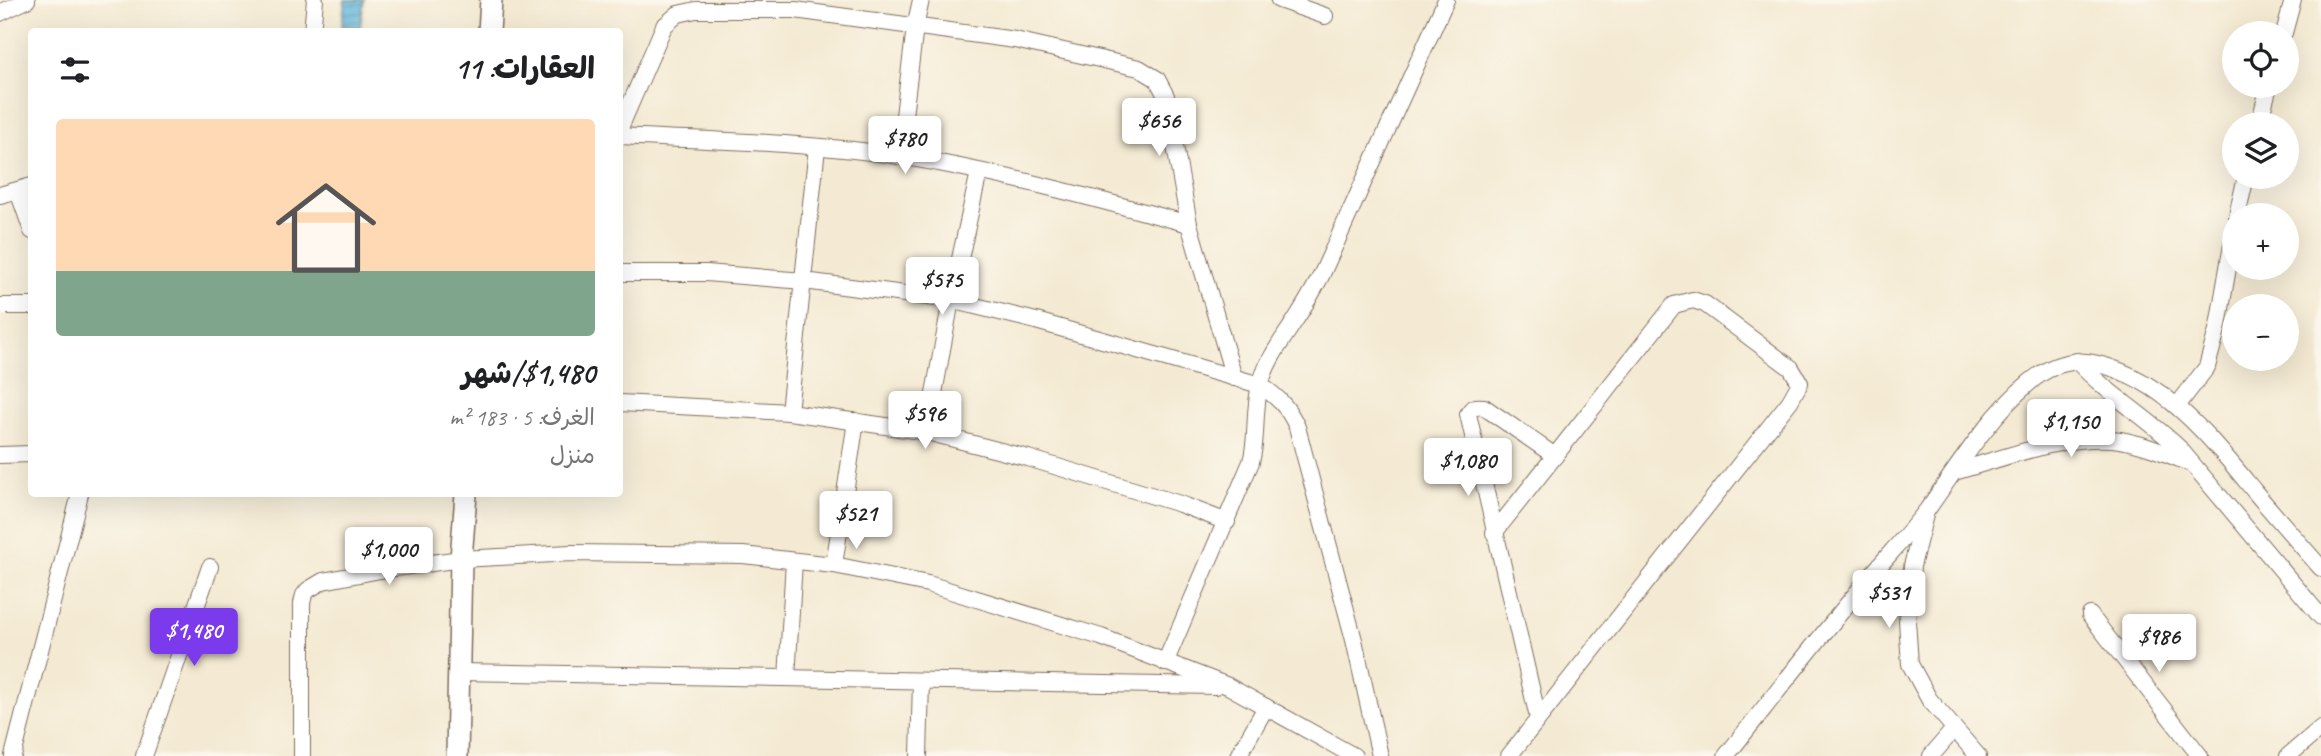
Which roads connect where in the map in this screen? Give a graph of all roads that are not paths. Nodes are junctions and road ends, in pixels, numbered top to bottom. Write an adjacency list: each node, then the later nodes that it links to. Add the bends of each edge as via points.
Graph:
1 (27, 0): 8 (street)
2 (315, 0): 12 (street)
3 (491, 0): 13 (street)
4 (921, 0): 11 (street)
5 (1279, 0): 9 (street)
6 (1446, 0): 31 (street, via 1321,276 1274,351)
7 (2293, 0): 10 (street)
8 (0, 13)
9 (1325, 16)
10 (2287, 21)
11 (915, 27): 14 (street, via 795,10 687,11 670,19 659,34); 17 (street); 22 (street, via 1026,43 1150,74 1166,96)
12 (312, 28)
13 (489, 28)
14 (623, 121)
15 (623, 136): 16 (street)
16 (817, 147): 17 (street); 25 (street)
17 (899, 156): 18 (street)
18 (979, 172): 22 (street); 26 (street)
19 (25, 189): 20 (street); 21 (street)
20 (0, 195)
21 (28, 207)
22 (1189, 224): 30 (street)
23 (623, 273): 25 (street, via 706,273)
24 (2226, 280): 33 (street, via 2207,367)
25 (804, 281): 26 (street); 34 (street)
26 (951, 300): 30 (street); 36 (street)
27 (0, 306): 28 (street)
28 (28, 306)
29 (2077, 360): 33 (street, via 2133,377); 40 (street, via 2101,385 2165,434); 41 (street, via 2049,368 2030,382)
30 (1234, 378): 31 (street)
31 (1260, 385): 45 (street, via 1255,449); 70 (street, via 1288,408 1297,427)
32 (623, 403): 34 (street)
33 (2177, 406): 51 (street)
34 (789, 412): 35 (street)
35 (856, 421): 36 (street); 49 (street)
36 (927, 432): 45 (street, via 1028,458)
37 (28, 454): 38 (street)
38 (0, 455)
39 (1555, 456): 46 (street); 46 (street, via 1485,407 1471,409 1468,414); 60 (street, via 1674,305 1681,302 1705,304 1791,368 1800,383)
40 (2190, 463): 41 (street, via 2114,439 2075,440); 53 (street)
41 (1954, 472): 44 (street)
42 (79, 497): 63 (street)
43 (466, 497): 47 (street)
44 (1926, 510): 62 (street, via 1912,566 1907,621 1910,664 1929,699); 72 (street)
45 (1227, 522): 54 (street)
46 (1494, 533): 60 (street)
47 (461, 559): 48 (street, via 571,553 743,555); 55 (street); 65 (street, via 323,580 304,595)
48 (793, 561): 49 (street); 56 (street)
49 (834, 565): 54 (street, via 1002,605)
50 (210, 567): 64 (street)
51 (2321, 568)
52 (2090, 615): 75 (street)
53 (2321, 617)
54 (1165, 663): 58 (street)
55 (458, 672): 56 (street); 66 (street)
56 (788, 678): 57 (street)
57 (921, 681): 58 (street); 67 (street)
58 (1228, 686): 59 (street)
59 (1266, 707): 68 (street); 69 (street)
60 (1538, 718): 71 (street)
61 (2321, 728): 76 (street)
62 (1954, 729): 73 (street); 74 (street)
63 (13, 756)
64 (144, 756)
65 (302, 756)
66 (457, 756)
67 (919, 756)
68 (1238, 756)
69 (1354, 756)
70 (1380, 756)
71 (1509, 756)
72 (1726, 756)
73 (1931, 756)
74 (1978, 756)
75 (2200, 756)
76 (2288, 756)

